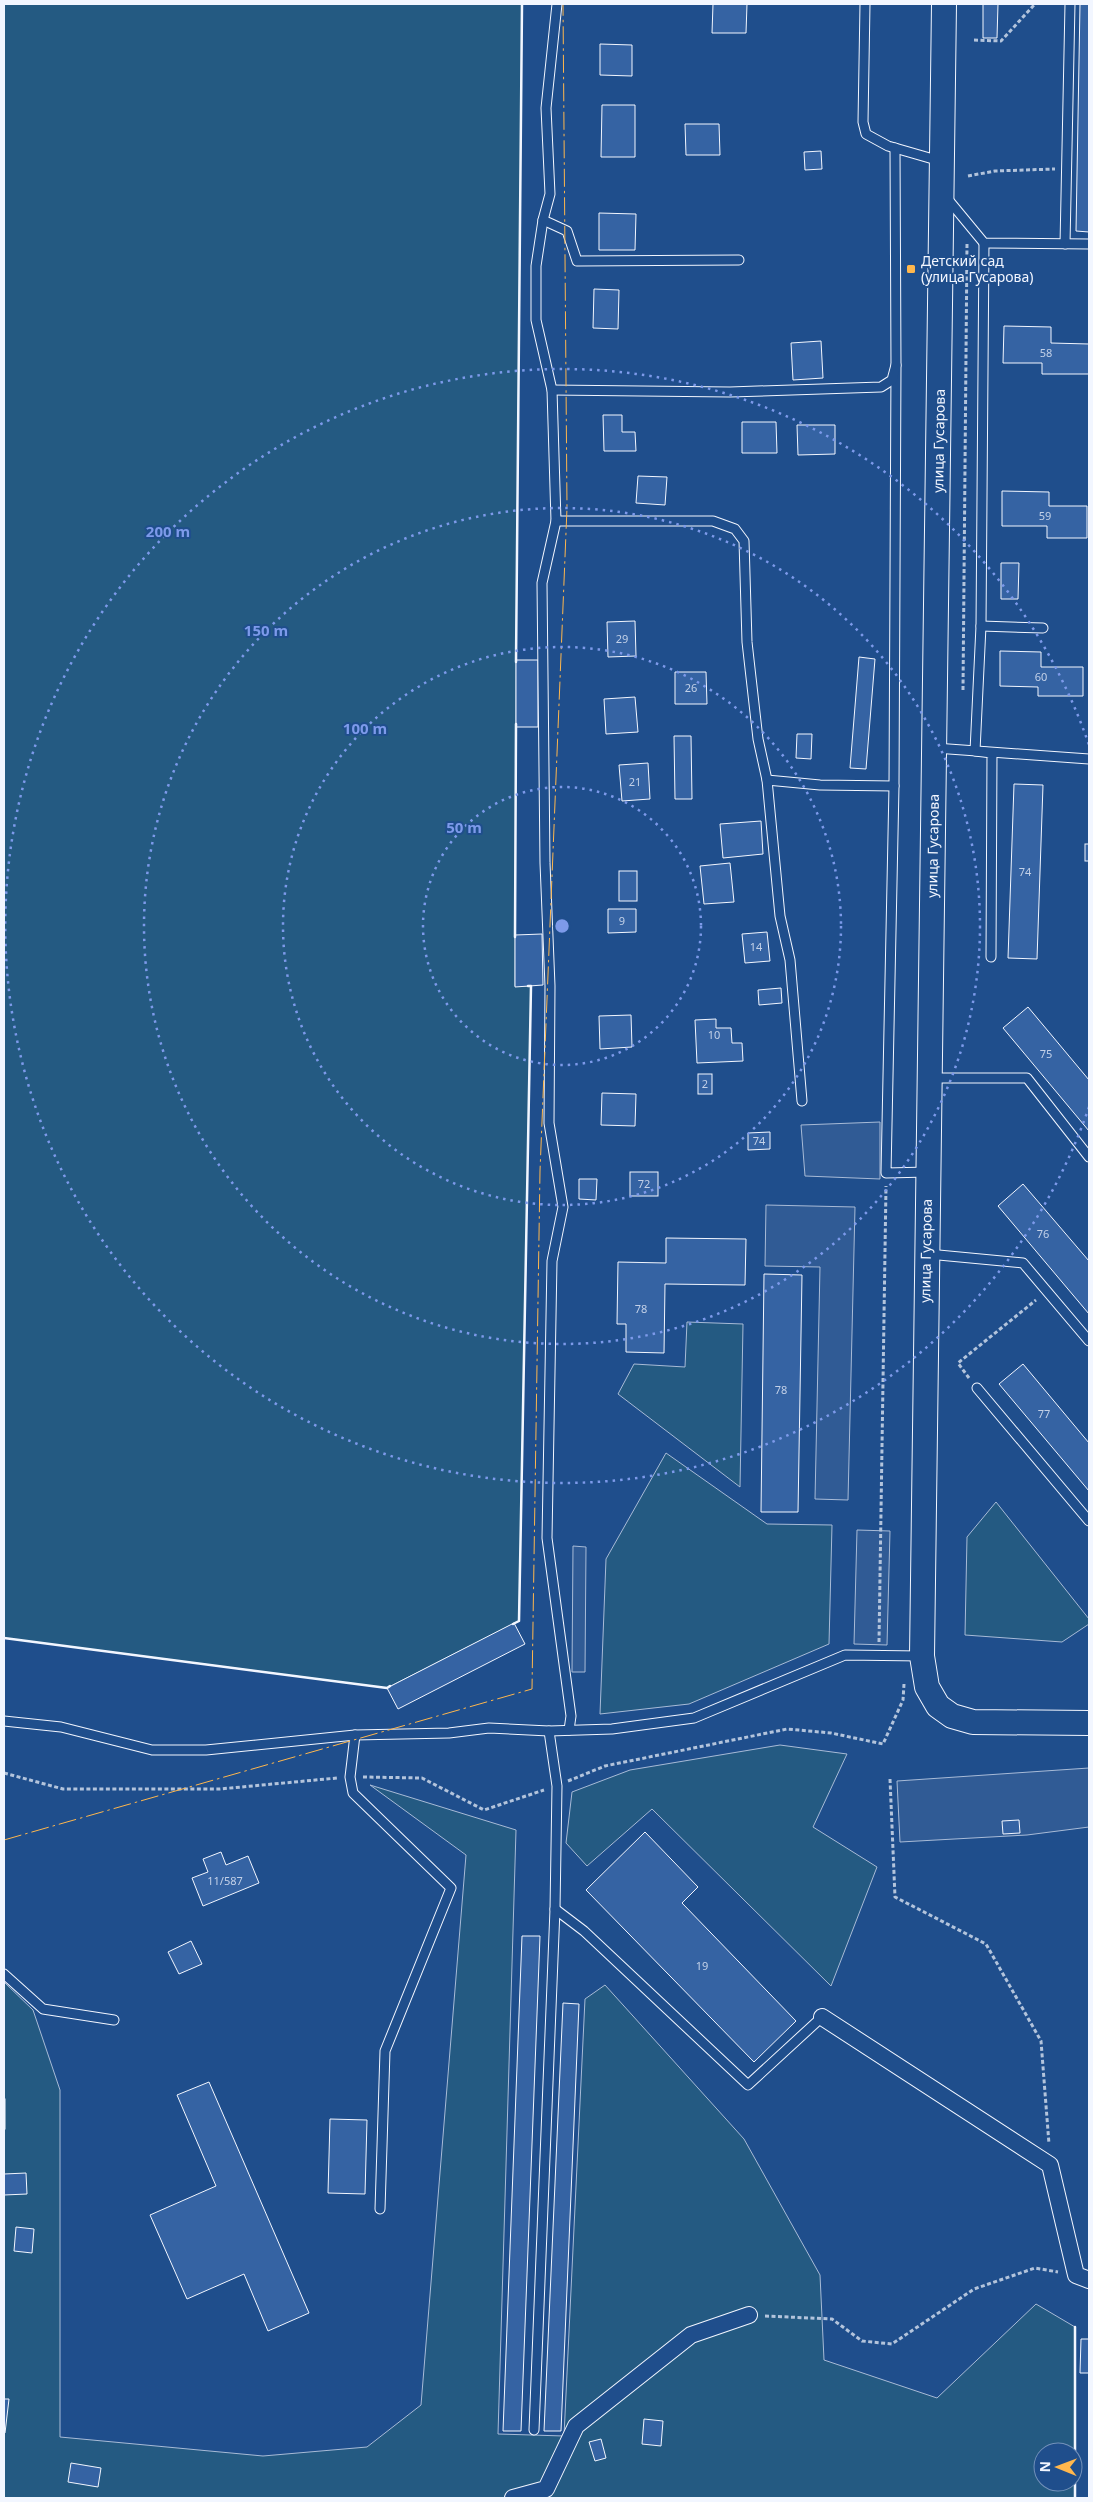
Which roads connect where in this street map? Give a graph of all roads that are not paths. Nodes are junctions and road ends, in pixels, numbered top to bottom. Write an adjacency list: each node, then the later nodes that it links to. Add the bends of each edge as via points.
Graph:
1 (557, 4): 8 (lane, via 546,108 550,194)
2 (865, 4): 5 (lane, via 863,122 866,134)
3 (944, 4): 6 (street, улица Гусарова)
4 (1070, 4): 10 (lane)
5 (895, 148): 6 (lane); 13 (lane)
6 (943, 161): 7 (street, улица Гусарова)
7 (942, 192): 9 (lane); 18 (street, улица Гусарова)
8 (543, 220): 12 (lane, via 567,230 577,261); 14 (lane, via 536,266 536,320)
9 (984, 243): 10 (lane); 16 (lane)
10 (1065, 244): 11 (lane)
11 (1089, 244)
12 (739, 260)
13 (896, 365): 14 (lane, via 892,380 881,388 730,392); 23 (lane)
14 (552, 390): 15 (lane)
15 (556, 522): 22 (lane, via 713,521 734,530 744,541 748,642 758,739); 37 (lane, via 542,583 545,863 550,986 549,1123 563,1207 552,1261 547,1538 570,1716)
16 (981, 626): 17 (lane); 19 (lane)
17 (1043, 628)
18 (934, 748): 19 (lane); 25 (street, улица Гусарова)
19 (975, 751): 20 (lane)
20 (992, 753): 21 (lane); 24 (lane)
21 (1089, 759)
22 (767, 780): 23 (lane); 26 (lane, via 780,916 790,960)
23 (894, 786): 28 (lane, via 886,1174)
24 (991, 957)
25 (931, 1078): 27 (lane, via 1027,1078); 28 (street, улица Гусарова)
26 (802, 1101)
27 (1089, 1157)
28 (928, 1172): 29 (street, улица Гусарова)
29 (926, 1254): 30 (lane, via 1023,1263); 33 (street, улица Гусарова)
30 (1089, 1341)
31 (977, 1388): 32 (lane)
32 (1089, 1521)
33 (913, 1656): 35 (street, улица Гусарова, via 938,1706 952,1716 973,1722); 37 (lane, via 845,1655 694,1718 612,1729)
34 (4, 1721): 38 (lane, via 61,1726 152,1750 206,1750)
35 (1089, 1723)
36 (549, 1730): 37 (lane); 38 (lane, via 489,1728 449,1733); 39 (lane, via 557,1786)
37 (569, 1730)
38 (355, 1735): 43 (lane, via 350,1777 353,1793 451,1888 385,2051)
39 (555, 1908): 41 (lane, via 748,2085); 46 (lane)
40 (4, 1974): 42 (lane, via 43,2009)
41 (822, 2017): 44 (street, via 1050,2164)
42 (114, 2020)
43 (380, 2209)
44 (1083, 2278)
45 (749, 2315): 47 (street, via 691,2335 576,2426 546,2489)
46 (534, 2430)
47 (513, 2498)

